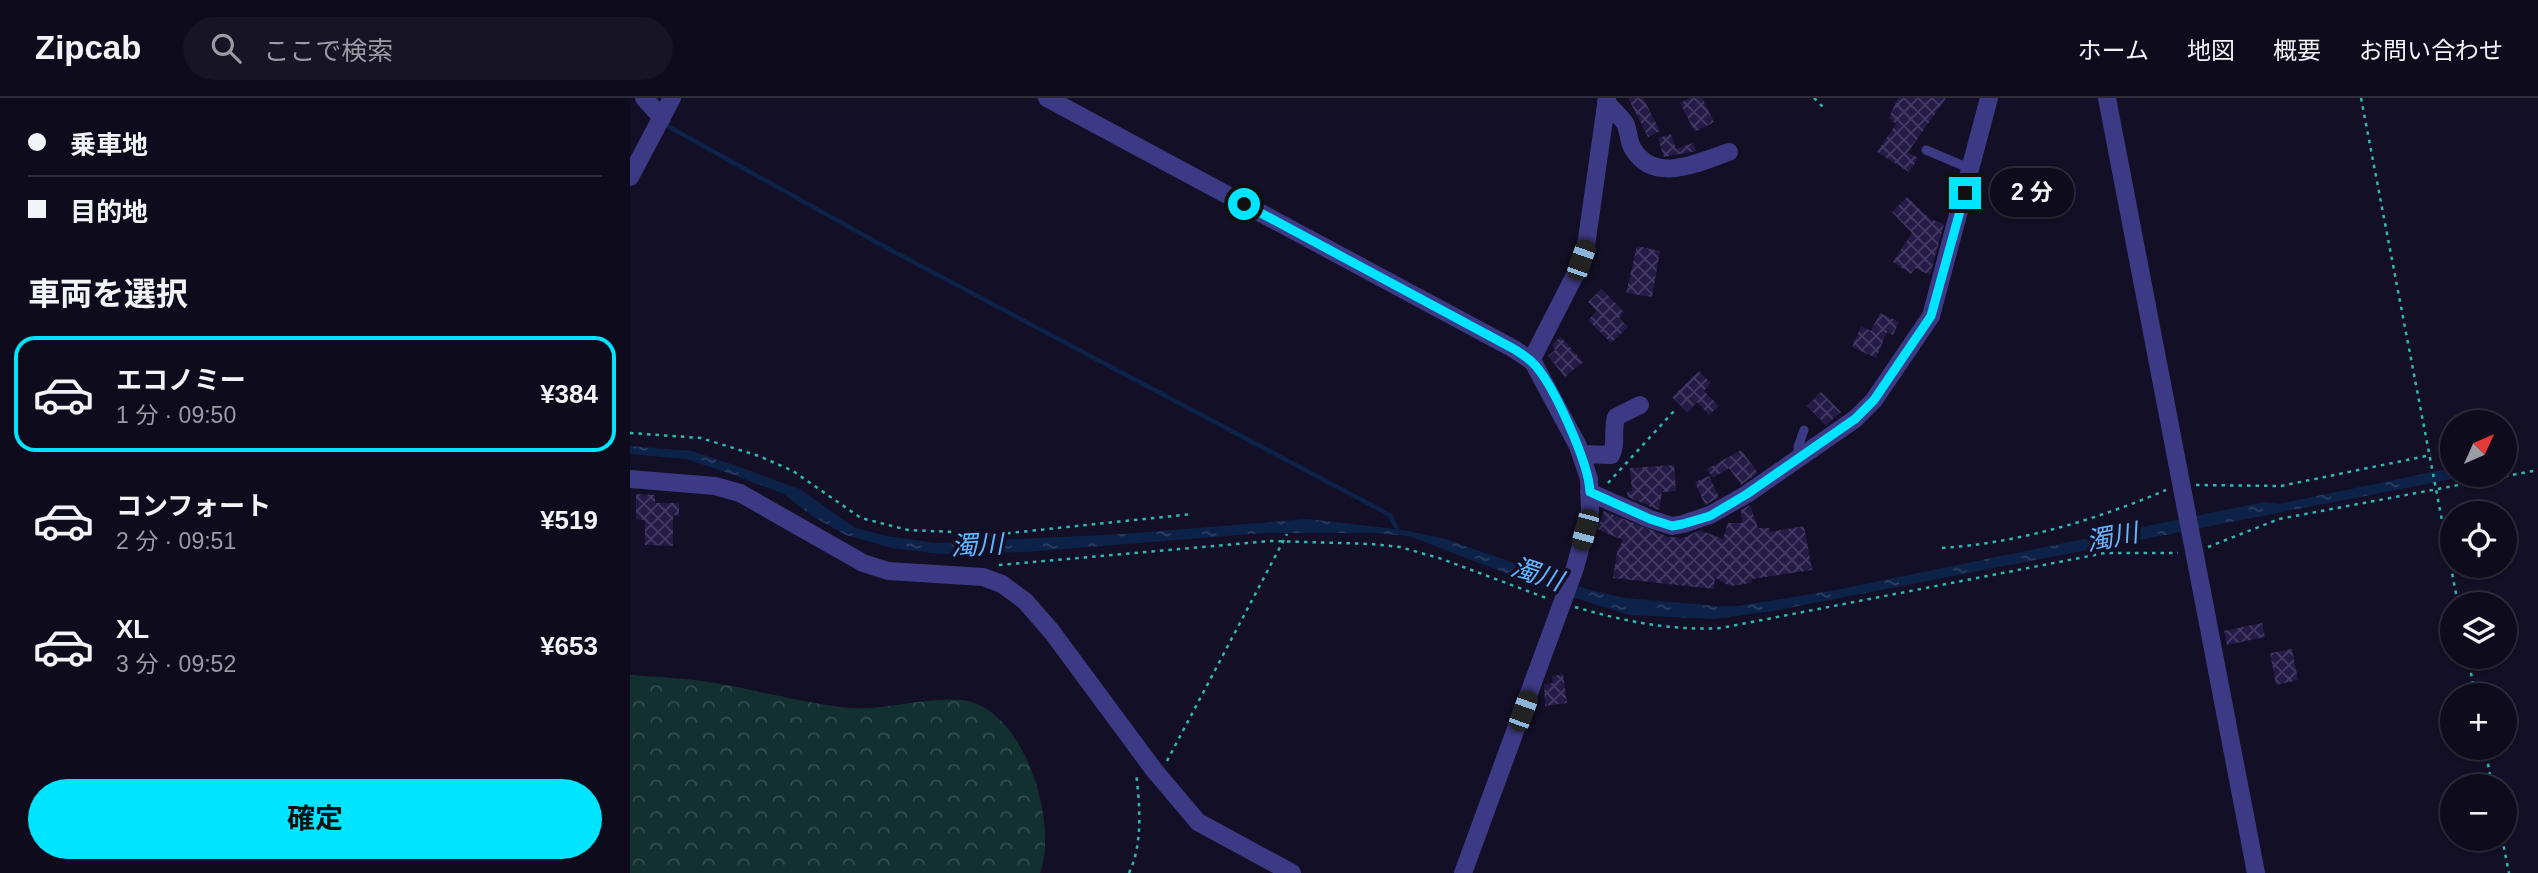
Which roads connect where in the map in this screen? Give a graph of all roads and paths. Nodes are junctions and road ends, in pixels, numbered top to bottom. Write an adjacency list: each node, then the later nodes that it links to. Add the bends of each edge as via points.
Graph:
1 (644, 98): 11 (street)
2 (672, 98): 11 (street)
3 (1047, 98): 16 (street)
4 (1814, 98): 10 (path)
5 (1989, 98): 6 (street); 14 (street)
6 (2004, 98)
7 (2107, 98): 29 (street)
8 (2361, 98): 25 (path)
9 (1606, 100): 13 (street, via 1625,124 1634,151 1650,166 1662,170 1683,167); 16 (street, via 1586,246)
10 (1824, 108)
11 (662, 118): 15 (street)
12 (1926, 150): 14 (lane)
13 (1729, 152)
14 (1971, 169): 22 (street, via 1931,316 1874,400)
15 (630, 177)
16 (1531, 361): 21 (street)
17 (1640, 405): 21 (street, via 1616,417 1611,455)
18 (1674, 411): 26 (path)
19 (1804, 430): 22 (lane)
20 (630, 433): 27 (path, via 701,438 759,456 793,471 862,518 908,530 1000,534)
21 (1581, 454): 26 (street)
22 (1798, 459): 26 (street, via 1710,516 1672,526)
23 (2538, 470): 25 (path)
24 (630, 479): 31 (street, via 715,485 740,493 863,563 888,571 983,577 1002,584 1052,632)
25 (2436, 488): 29 (path, via 2279,519); 30 (path)
26 (1593, 494): 36 (street, via 1575,568)
27 (1192, 514)
28 (1287, 534): 32 (path)
29 (2194, 550): 37 (street)
30 (2456, 592)
31 (1133, 742): 32 (street); 34 (path, via 1139,823)
32 (1159, 776): 35 (street, via 1198,822)
33 (2505, 851): 38 (path)
34 (1129, 873)
35 (1292, 873)
36 (1463, 873)
37 (2256, 873)
38 (2509, 873)

